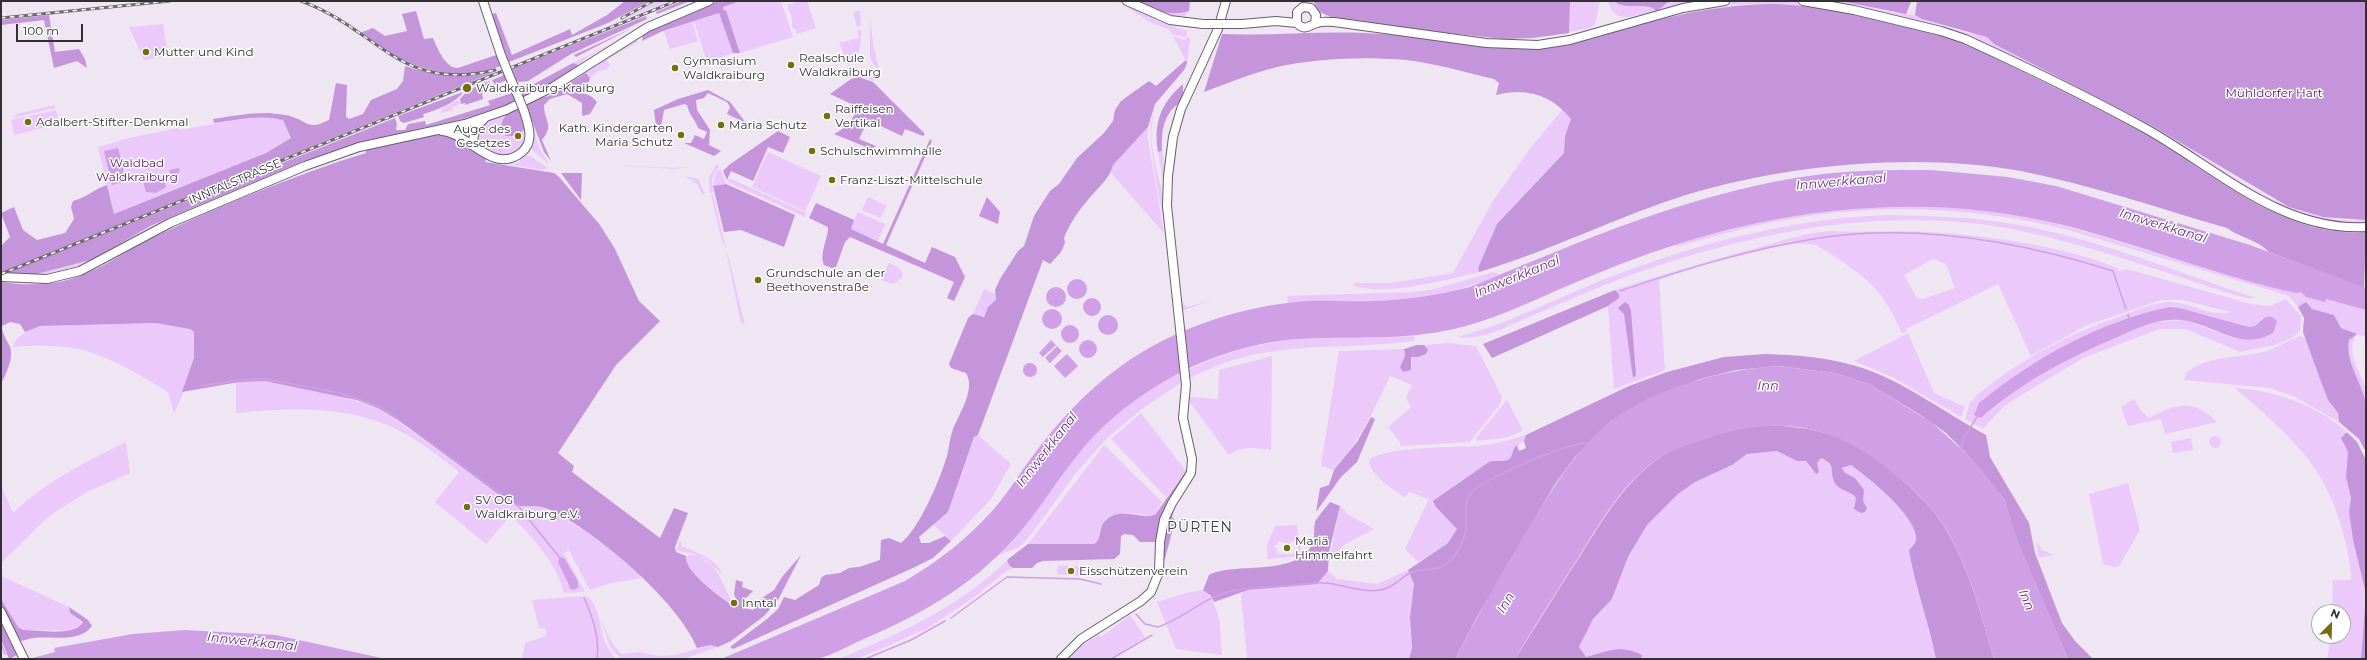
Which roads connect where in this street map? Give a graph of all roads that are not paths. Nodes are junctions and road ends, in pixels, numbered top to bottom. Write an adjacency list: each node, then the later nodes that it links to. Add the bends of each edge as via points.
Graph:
1 (483, 1): 16 (main road, bridge, via 524,111 530,136 522,152 508,158 497,158 482,153)
2 (709, 1): 13 (main road, INNTALSTRASSE, via 648,26 553,86 516,106)
3 (1127, 1): 10 (main road, bridge, via 1170,20 1203,24 1242,24)
4 (1226, 1): 21 (main road, via 1218,29 1181,109 1170,153 1167,206 1185,382 1183,418 1192,457 1192,470 1164,520 1160,536 1160,568 1156,583 1140,601 1081,639)
5 (1299, 1): 10 (main road)
6 (1302, 1): 9 (main road)
7 (1725, 1): 11 (main road, via 1683,8 1570,40 1549,43 1503,45)
8 (1803, 1): 17 (main road, via 1854,10 1965,39 2125,118 2286,213 2322,224)
9 (1312, 10): 10 (main road); 11 (main road); 12 (main road)
10 (1297, 16): 12 (main road, via 1306,28)
11 (1334, 22): 12 (main road)
12 (1315, 23)
13 (485, 118): 14 (main road, INNTALSTRASSE); 16 (main road, via 477,125)
14 (465, 124): 15 (main road, INNTALSTRASSE); 16 (main road)
15 (435, 131): 16 (main road, via 457,134); 18 (main road, INNTALSTRASSE, via 367,145 332,156 170,222 80,271 55,278 27,280)
16 (475, 144)
17 (2366, 227)
18 (1, 277)
19 (1, 612): 20 (main road)
20 (23, 657)
21 (1060, 659)

